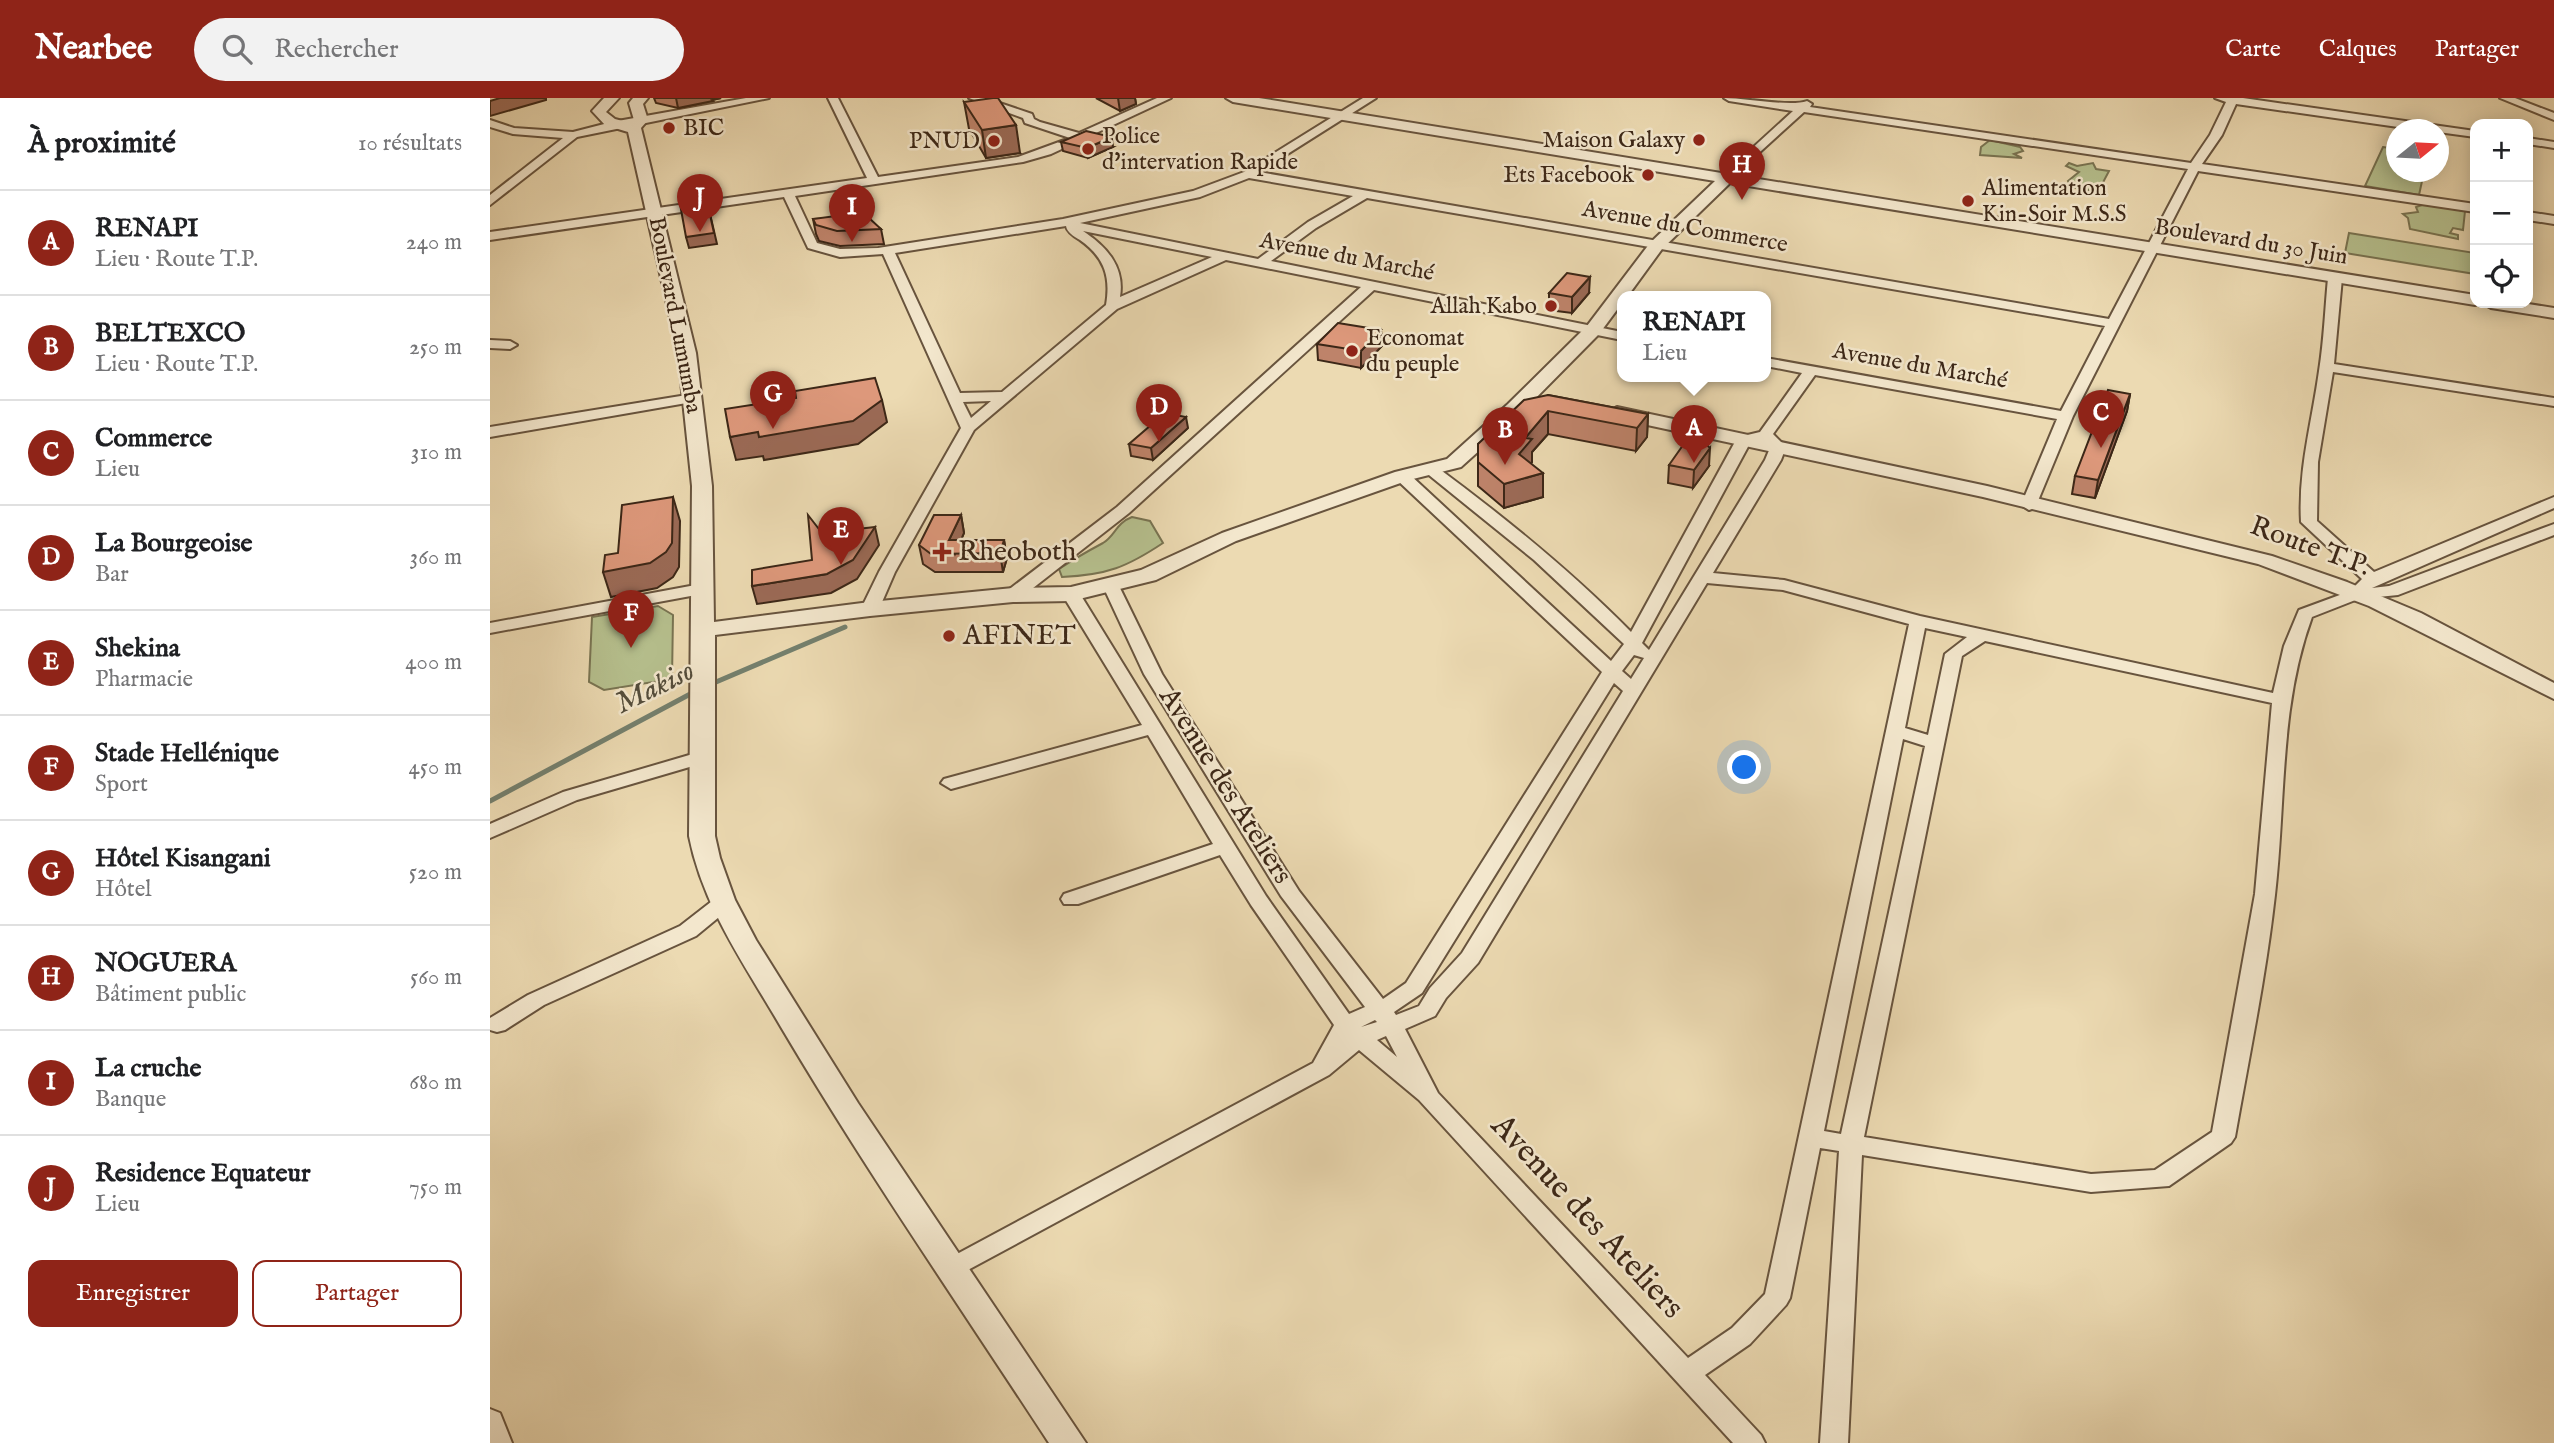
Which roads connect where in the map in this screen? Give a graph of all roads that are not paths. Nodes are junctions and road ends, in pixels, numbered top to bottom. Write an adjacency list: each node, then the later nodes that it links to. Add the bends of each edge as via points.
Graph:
1 (764, 98): 17 (street)
2 (833, 98): 27 (street)
3 (974, 98): 21 (street)
4 (1166, 98): 21 (street)
5 (1233, 98): 14 (street, Boulevard du 30 Juin)
6 (1371, 98): 14 (street)
7 (1729, 98): 13 (street)
8 (1813, 98): 13 (street)
9 (2505, 98): 15 (street)
10 (2228, 99): 19 (street); 24 (street, via 2216,135)
11 (639, 100): 12 (street); 17 (street, Boulevard Lumumba)
12 (607, 101): 18 (street, via 599,111)
13 (1801, 109): 24 (street); 26 (street)
14 (1338, 116): 25 (street); 26 (street, Boulevard du 30 Juin)
15 (2554, 117)
16 (490, 123): 20 (street, via 513,131)
17 (637, 124): 18 (street); 32 (street, Boulevard Lumumba)
18 (611, 125): 20 (street)
19 (2470, 133)
20 (573, 135): 30 (street)
21 (1080, 137): 27 (street, via 1019,160)
22 (2533, 142): 23 (street)
23 (2554, 145)
24 (2195, 166): 31 (street); 38 (street)
25 (1248, 174): 29 (street, Avenue du Commerce); 35 (street, via 1171,201)
26 (1727, 177): 37 (street); 38 (street, Boulevard du 30 Juin)
27 (874, 180): 28 (street)
28 (788, 193): 32 (street); 39 (street, via 812,245 835,253)
29 (1366, 194): 37 (street, Avenue du Commerce); 41 (street)
30 (490, 201)
31 (2470, 207)
32 (655, 212): 36 (street); 59 (street, Boulevard Lumumba)
33 (2533, 217): 34 (street)
34 (2554, 220)
35 (1063, 223): 39 (street); 40 (street, Avenue du Marché); 47 (street, via 1091,241 1115,273)
36 (490, 236)
37 (1657, 246): 44 (street); 50 (street, Avenue du Commerce)
38 (2153, 249): 42 (street, Boulevard du 30 Juin); 50 (street)
39 (887, 250): 60 (street)
40 (1225, 256): 41 (street, Avenue du Marché); 47 (street)
41 (1260, 262): 43 (street, Avenue du Marché)
42 (2334, 278): 46 (street, Boulevard du 30 Juin); 56 (street)
43 (1371, 285): 51 (street, Avenue du Marché); 81 (street, via 1123,510)
44 (1622, 291)
45 (1617, 298): 51 (street)
46 (2470, 299)
47 (1112, 306): 58 (street)
48 (2522, 308): 49 (street)
49 (2554, 313)
50 (2115, 324): 65 (street)
51 (1592, 330): 52 (street, Avenue du Marché); 61 (street)
52 (1617, 334)
53 (490, 344): 54 (street)
54 (510, 345)
55 (1771, 363): 57 (street, Avenue du Marché)
56 (2329, 367): 62 (street); 78 (street, via 2311,448 2309,522)
57 (1811, 370): 65 (street, Avenue du Marché); 70 (street)
58 (1005, 397): 60 (street); 67 (street)
59 (693, 398): 68 (street); 79 (street, Boulevard Lumumba, via 702,486)
60 (954, 398): 67 (street)
61 (1521, 401): 63 (street); 71 (street, via 1454,463)
62 (2554, 402)
63 (1547, 407)
64 (1594, 408): 69 (street, Route T.P.)
65 (2066, 416): 74 (street)
66 (1606, 427): 69 (street, Route T.P.)
67 (968, 428): 82 (street)
68 (490, 432)
69 (1740, 447): 70 (street, Route T.P.); 87 (street)
70 (1772, 447): 74 (street, Route T.P., via 1986,503); 76 (street)
71 (1429, 468): 72 (street); 87 (street, via 1497,519)
72 (1402, 476): 77 (street, via 1229,537 1148,575); 89 (street)
73 (2554, 502): 78 (street)
74 (2029, 505): 78 (street, Route T.P., via 2160,531)
75 (2554, 529): 78 (street, via 2392,591)
76 (1701, 577): 83 (street, via 1784,585); 88 (street)
77 (1110, 584): 80 (street); 102 (street, Avenue des Ateliers, via 1153,674 1291,896)
78 (2363, 587): 91 (street, Route T.P.); 92 (street, via 2305,614)
79 (701, 589): 84 (street); 85 (street, Boulevard Lumumba)
80 (1071, 594): 81 (street); 93 (street, Avenue des Ateliers)
81 (1013, 596): 82 (street)
82 (870, 609): 85 (street)
83 (1918, 621): 86 (street); 94 (street)
84 (490, 628)
85 (704, 630): 96 (street, Boulevard Lumumba)
86 (1982, 635): 92 (street); 95 (street, via 1954,654)
87 (1633, 644): 88 (street); 89 (street)
88 (1650, 662): 90 (street)
89 (1612, 671): 90 (street); 102 (street, via 1414,988 1392,1004)
90 (1632, 690): 102 (street, via 1470,958 1427,1011)
91 (2554, 692)
92 (2281, 701): 107 (street, via 2265,894 2223,1137 2160,1179 2091,1183)
93 (1152, 728): 97 (street); 99 (street, Avenue des Ateliers)
94 (1895, 731): 95 (street); 106 (street)
95 (1936, 743): 107 (street)
96 (703, 757): 98 (street, via 570,796); 101 (street, Boulevard Lumumba, via 702,836 706,863)
97 (951, 783)
98 (490, 832)
99 (1224, 847): 100 (street); 104 (street, Avenue des Ateliers)
100 (1071, 899)
101 (723, 903): 103 (street, via 688,931 536,1000); 108 (street, Boulevard Lumumba, via 821,1072)
102 (1386, 1017): 104 (street); 105 (street, Avenue des Ateliers)
103 (497, 1024)
104 (1352, 1032): 105 (street, Avenue des Ateliers); 108 (street, via 1321,1069)
105 (1429, 1098): 109 (street, Avenue des Ateliers)
106 (1812, 1138): 107 (street); 109 (street, via 1777,1298 1741,1336)
107 (1851, 1144): 114 (street)
108 (953, 1268): 112 (street, Boulevard Lumumba)
109 (1685, 1374): 113 (street, Avenue des Ateliers)
110 (490, 1421): 111 (street)
111 (498, 1443)
112 (1068, 1443)
113 (1751, 1443)
114 (1834, 1443)

